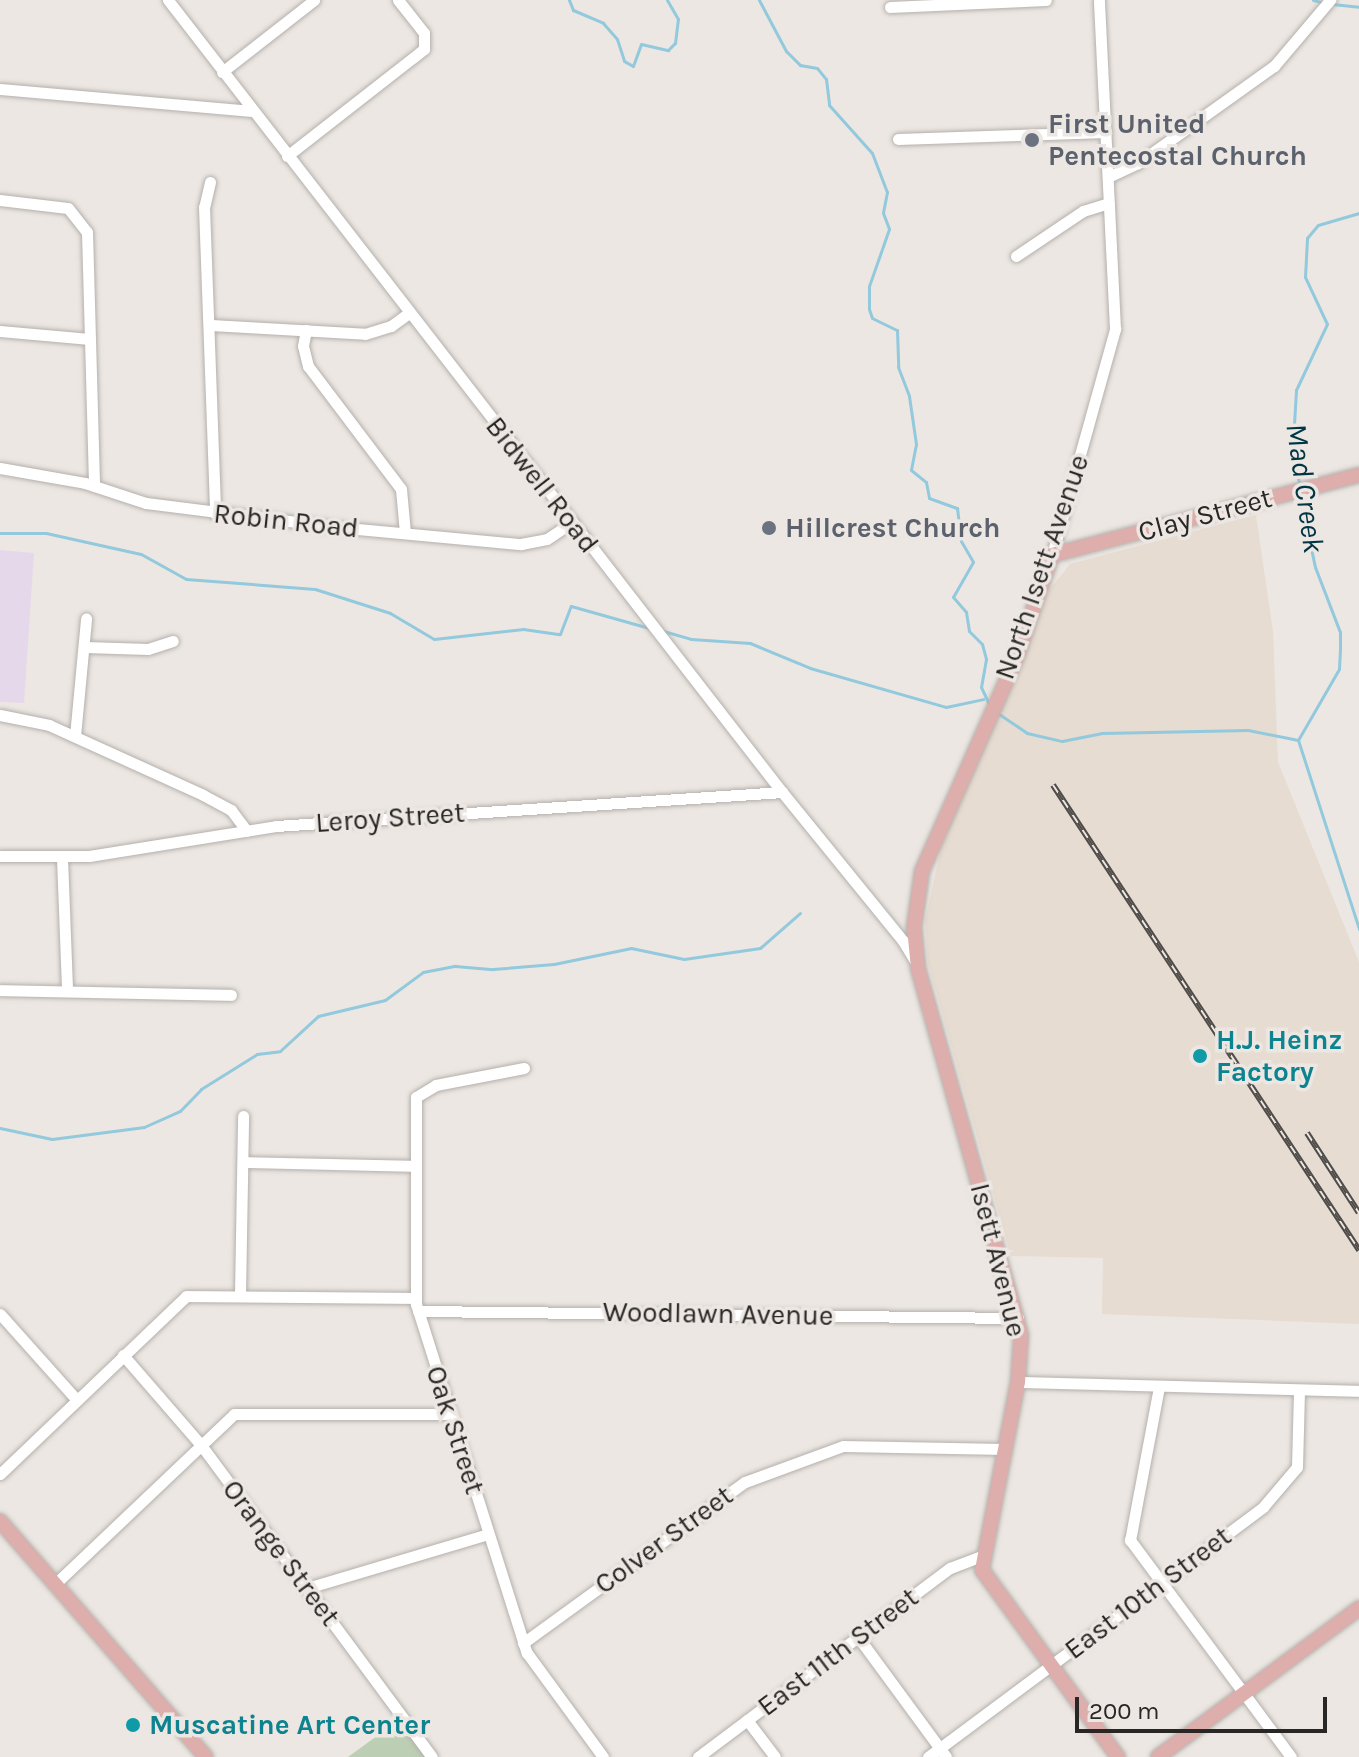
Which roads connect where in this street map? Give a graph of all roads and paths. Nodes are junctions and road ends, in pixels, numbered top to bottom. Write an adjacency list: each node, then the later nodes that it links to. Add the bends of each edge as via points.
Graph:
1 (168, 0): 8 (street, Bidwell Road)
2 (314, 0): 8 (street)
3 (398, 0): 13 (street, via 424,33 424,49)
4 (1046, 0): 7 (street)
5 (1099, 0): 11 (street)
6 (1330, 0): 14 (street, via 1274,66 1138,163)
7 (890, 7)
8 (222, 72): 10 (street, Bidwell Road)
9 (0, 89): 10 (street)
10 (252, 111): 13 (street, Bidwell Road)
11 (1106, 132): 12 (street); 14 (street)
12 (898, 139)
13 (287, 156): 19 (street, Bidwell Road)
14 (1108, 177): 17 (street)
15 (210, 182): 20 (street, via 204,207)
16 (0, 200): 23 (street, via 62,206 83,222)
17 (1109, 203): 18 (street, via 1083,211); 30 (street, North Isett Avenue, via 1114,339)
18 (1016, 256)
19 (409, 313): 21 (street, via 365,334); 28 (street, Bidwell Road)
20 (211, 325): 21 (street); 27 (street)
21 (306, 330): 29 (street, via 308,366 401,489)
22 (0, 331): 23 (street)
23 (90, 339): 26 (street)
24 (0, 468): 26 (street, Robin Road)
25 (1359, 475): 30 (main road, Clay Street)
26 (94, 486): 27 (street, Robin Road, via 146,503)
27 (215, 514): 29 (street, Robin Road)
28 (572, 522): 29 (street, Robin Road, via 547,539 521,544); 36 (street, Bidwell Road)
29 (405, 533)
30 (1052, 555): 40 (main road, North Isett Avenue, via 1016,659 930,847 917,900)
31 (86, 619): 33 (street)
32 (173, 641): 33 (street, via 148,649)
33 (85, 647): 35 (street)
34 (0, 715): 35 (street, via 41,722)
35 (75, 736): 37 (street, via 219,803)
36 (782, 792): 37 (street, Leroy Street); 40 (street, Bidwell Road, via 903,941)
37 (247, 831): 39 (street, Leroy Street)
38 (0, 856): 39 (street, Leroy Street)
39 (62, 858): 41 (street)
40 (918, 968): 52 (main road, Isett Avenue)
41 (67, 989): 42 (street); 43 (street)
42 (0, 990)
43 (231, 995)
44 (524, 1068): 47 (street, Oak Street, via 436,1085 416,1097)
45 (243, 1116): 46 (street)
46 (243, 1162): 47 (street); 48 (street)
47 (415, 1166): 49 (street, Oak Street)
48 (240, 1295): 49 (street); 53 (street, via 186,1296)
49 (416, 1298): 50 (street, Oak Street)
50 (418, 1311): 52 (street, Woodlawn Avenue); 59 (street, Oak Street)
51 (0, 1314): 58 (street)
52 (1018, 1318): 54 (main road, Isett Avenue)
53 (123, 1355): 58 (street); 60 (street, Orange Street)
54 (1018, 1382): 55 (street); 61 (main road, Isett Avenue)
55 (1159, 1387): 56 (street); 66 (street, via 1129,1532)
56 (1299, 1390): 57 (street); 66 (street, East 10th Street, via 1294,1473 1263,1507)
57 (1359, 1391)
58 (76, 1399): 62 (street)
59 (450, 1414): 60 (street, via 240,1413); 64 (street, Oak Street)
60 (201, 1445): 67 (street); 68 (street, Orange Street)
61 (1005, 1449): 65 (main road, Isett Avenue); 71 (street, Colver Street, via 843,1446 745,1482)
62 (0, 1474)
63 (0, 1521): 67 (main road)
64 (488, 1534): 68 (street); 71 (street, Oak Street)
65 (982, 1556): 70 (street, East 11th Street, via 950,1568); 72 (main road, via 989,1584)
66 (1161, 1583): 72 (street, East 10th Street); 73 (street)
67 (55, 1584): 76 (main road)
68 (307, 1588): 77 (street, Orange Street)
69 (1359, 1608): 73 (main road)
70 (858, 1637): 74 (street, East 11th Street); 75 (street)
71 (523, 1643): 78 (street, Oak Street)
72 (1050, 1666): 75 (street, East 10th Street); 82 (main road)
73 (1244, 1694): 83 (main road); 84 (street)
74 (747, 1720): 79 (street, East 11th Street); 80 (street)
75 (943, 1753): 81 (street, East 10th Street)
76 (206, 1757)
77 (432, 1757)
78 (603, 1757)
79 (698, 1757)
80 (775, 1757)
81 (928, 1757)
82 (1118, 1757)
83 (1158, 1757)
84 (1291, 1757)

